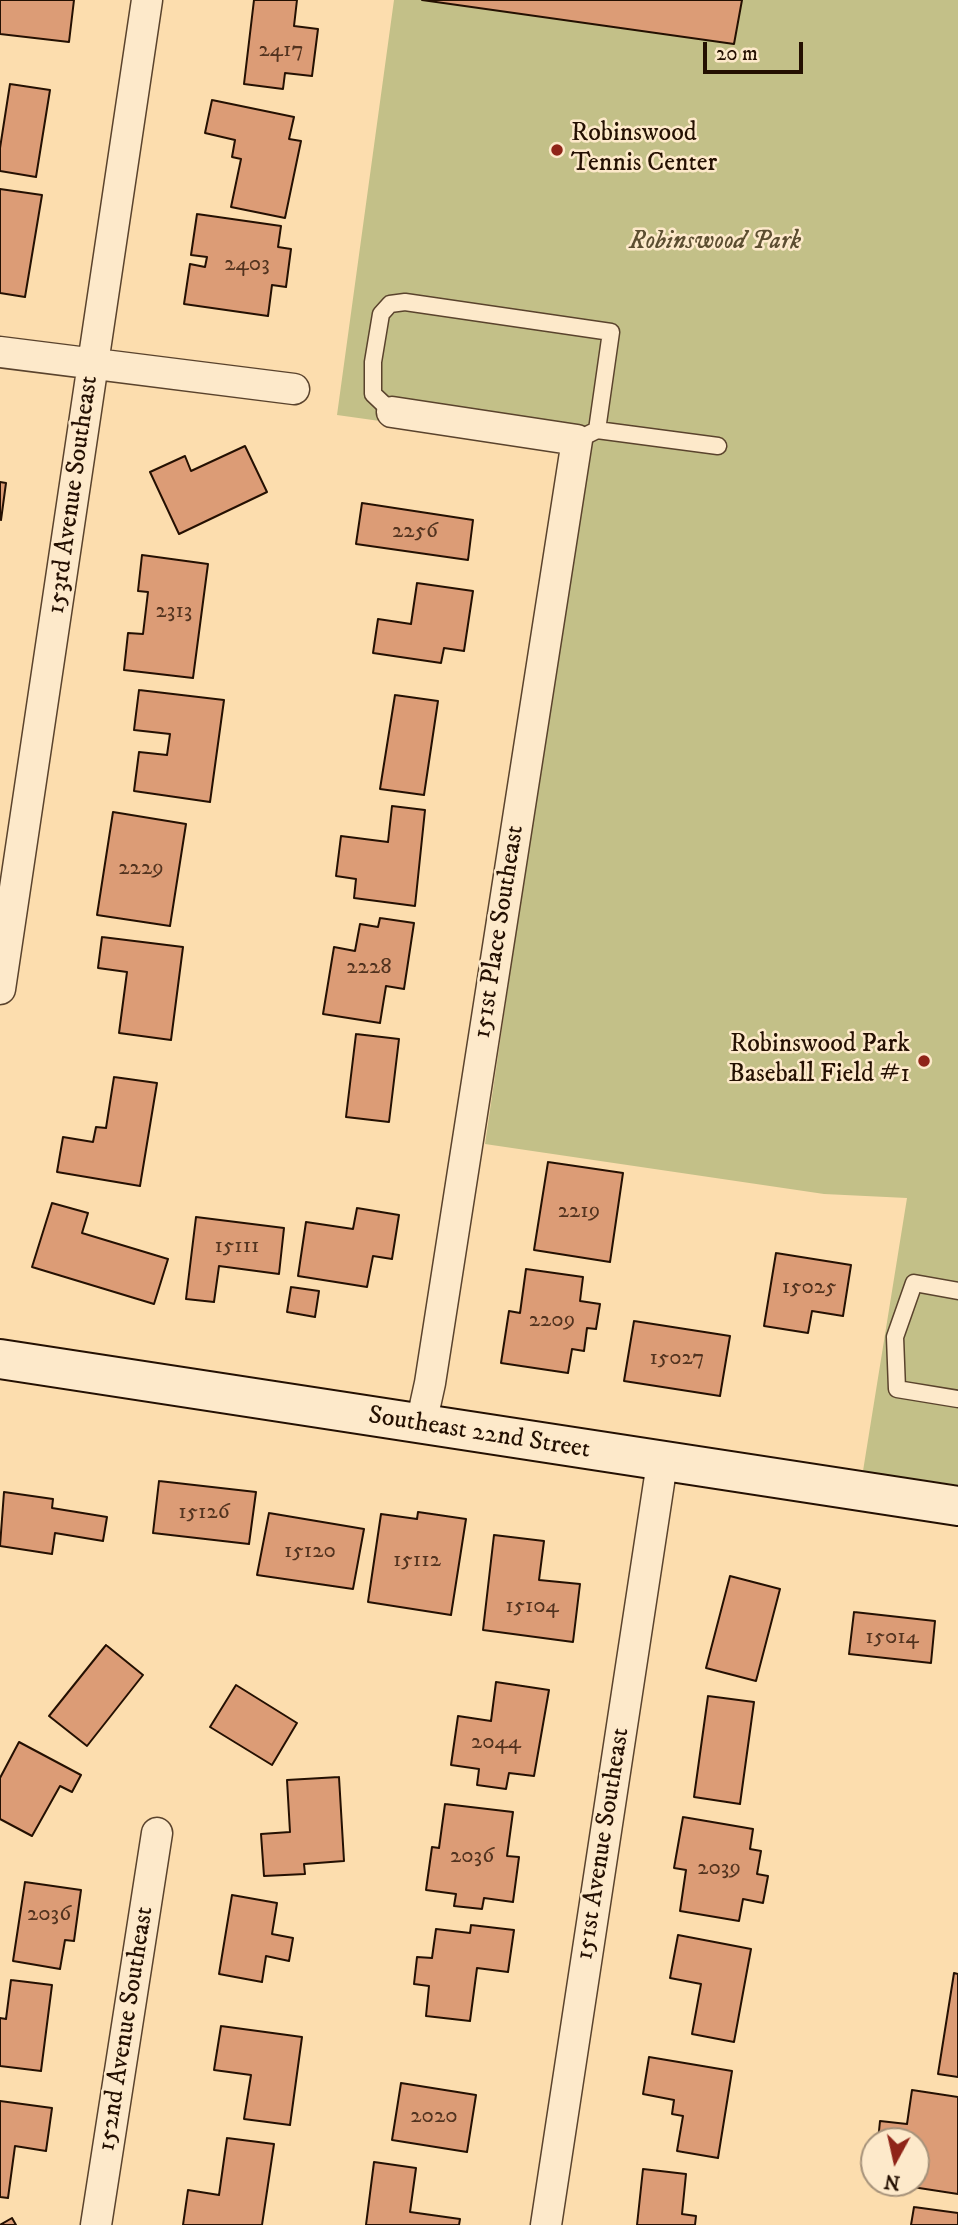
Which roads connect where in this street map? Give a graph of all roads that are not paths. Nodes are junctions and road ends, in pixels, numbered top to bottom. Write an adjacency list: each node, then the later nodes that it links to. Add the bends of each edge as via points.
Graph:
1 (147, 0): 3 (street, 153rd Avenue Southeast)
2 (0, 352): 3 (street)
3 (94, 365): 4 (street); 8 (street, 153rd Avenue Southeast)
4 (293, 389)
5 (392, 412): 6 (street); 6 (lane, via 373,394 373,362 381,314 390,304 405,302 611,332)
6 (587, 435): 7 (lane); 13 (street, 151st Place Southeast)
7 (718, 446)
8 (10, 851): 9 (street, 153rd Avenue Southeast)
9 (0, 989)
10 (958, 1291): 12 (lane, via 914,1283 895,1337 897,1389)
11 (0, 1359): 13 (street, Southeast 22nd Street)
12 (958, 1399)
13 (421, 1424): 14 (street, Southeast 22nd Street)
14 (662, 1462): 15 (street, Southeast 22nd Street); 18 (street, 151st Avenue Southeast)
15 (958, 1506)
16 (157, 1833): 17 (street, 152nd Avenue Southeast)
17 (96, 2225)
18 (546, 2225)

